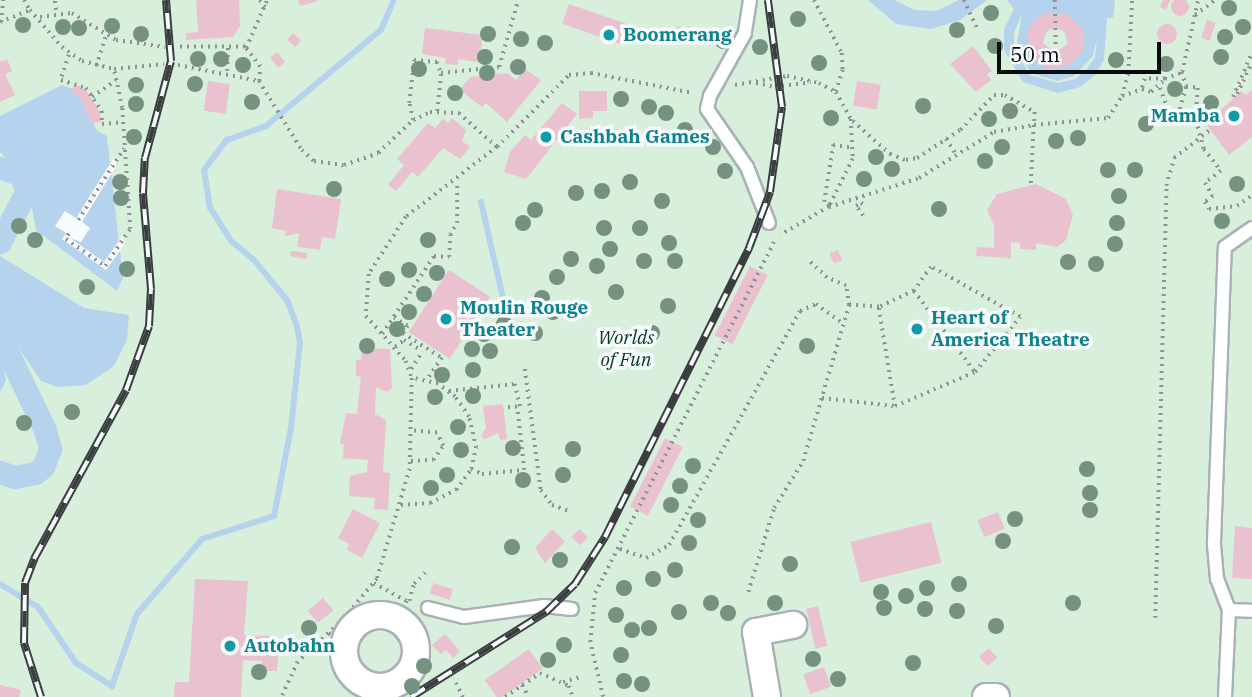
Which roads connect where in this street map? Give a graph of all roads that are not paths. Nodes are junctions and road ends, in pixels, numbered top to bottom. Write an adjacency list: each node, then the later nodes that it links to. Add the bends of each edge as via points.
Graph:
1 (750, 0): 2 (lane, via 745,33 714,89 708,113 747,167)
2 (769, 223)
3 (1252, 228): 6 (lane, via 1225,247 1214,542 1217,579)
4 (428, 608): 5 (lane, via 464,617 544,606)
5 (572, 610)
6 (1229, 610): 7 (lane); 13 (lane)
7 (1252, 611)
8 (793, 625): 10 (street, via 756,632)
9 (337, 636): 9 (street, via 357,678 376,689 409,671 415,654 403,611 365,618)
10 (767, 697)
11 (986, 697): 12 (street)
12 (996, 697)
13 (1225, 697)

